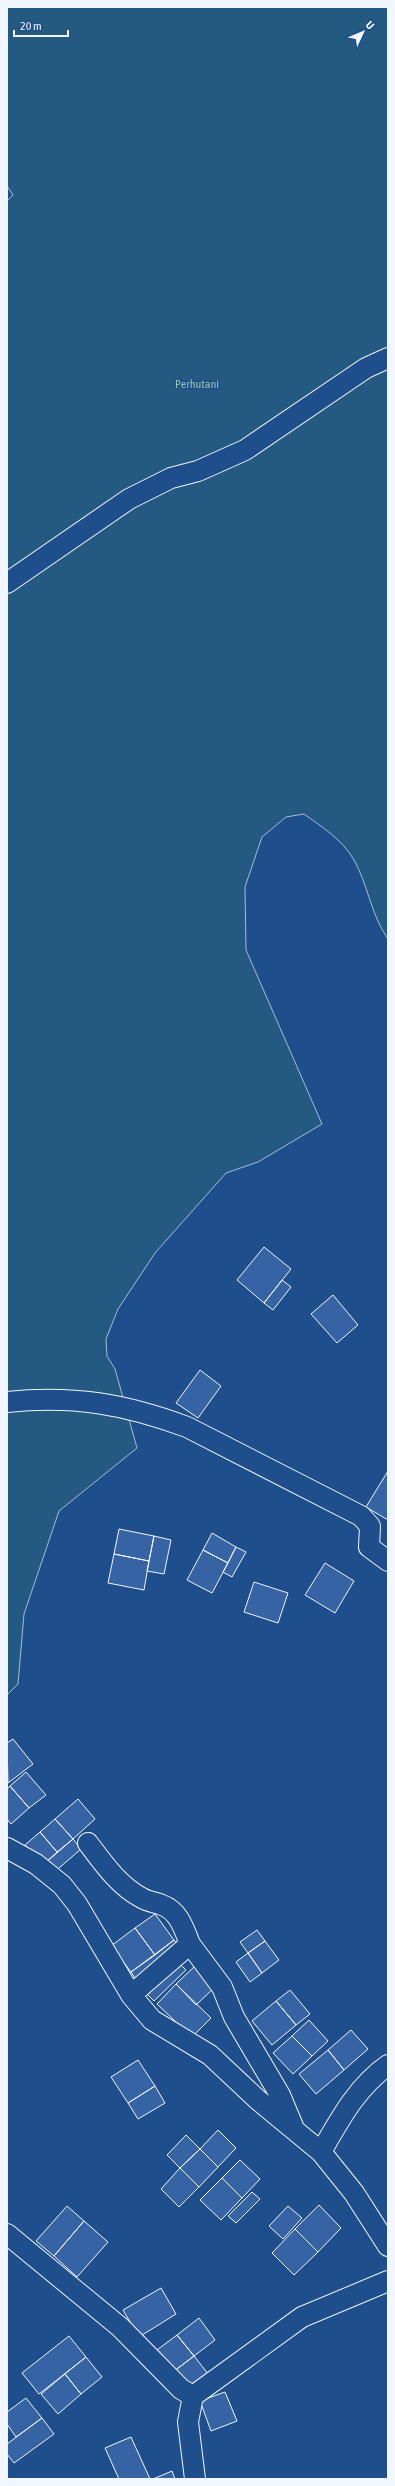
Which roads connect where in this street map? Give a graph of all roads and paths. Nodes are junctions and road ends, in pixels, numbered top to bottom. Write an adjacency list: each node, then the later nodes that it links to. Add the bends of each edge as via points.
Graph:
1 (388, 358): 2 (street, via 366,368 245,450 198,471 171,478 129,499)
2 (7, 583)
3 (7, 1402): 4 (street, via 75,1399 100,1402 158,1416 187,1427 361,1516 370,1526 369,1547)
4 (388, 1561)
5 (88, 1843): 7 (street, via 104,1866 122,1884 142,1899 164,1905 172,1911 180,1920)
6 (7, 1848): 8 (street, via 36,1864 62,1885 77,1904)
7 (190, 1944): 8 (street); 10 (street, via 222,1988 234,2016 280,2095)
8 (131, 1995): 10 (street, via 152,2020 210,2055 258,2100)
9 (388, 2065): 11 (street, via 349,2103)
10 (295, 2129): 11 (street)
11 (321, 2152): 13 (street, via 354,2193)
12 (7, 2234): 15 (street, via 120,2327 181,2389)
13 (388, 2246)
14 (388, 2281): 15 (street, via 302,2317)
15 (193, 2396): 16 (street, via 188,2422)
16 (195, 2479)

